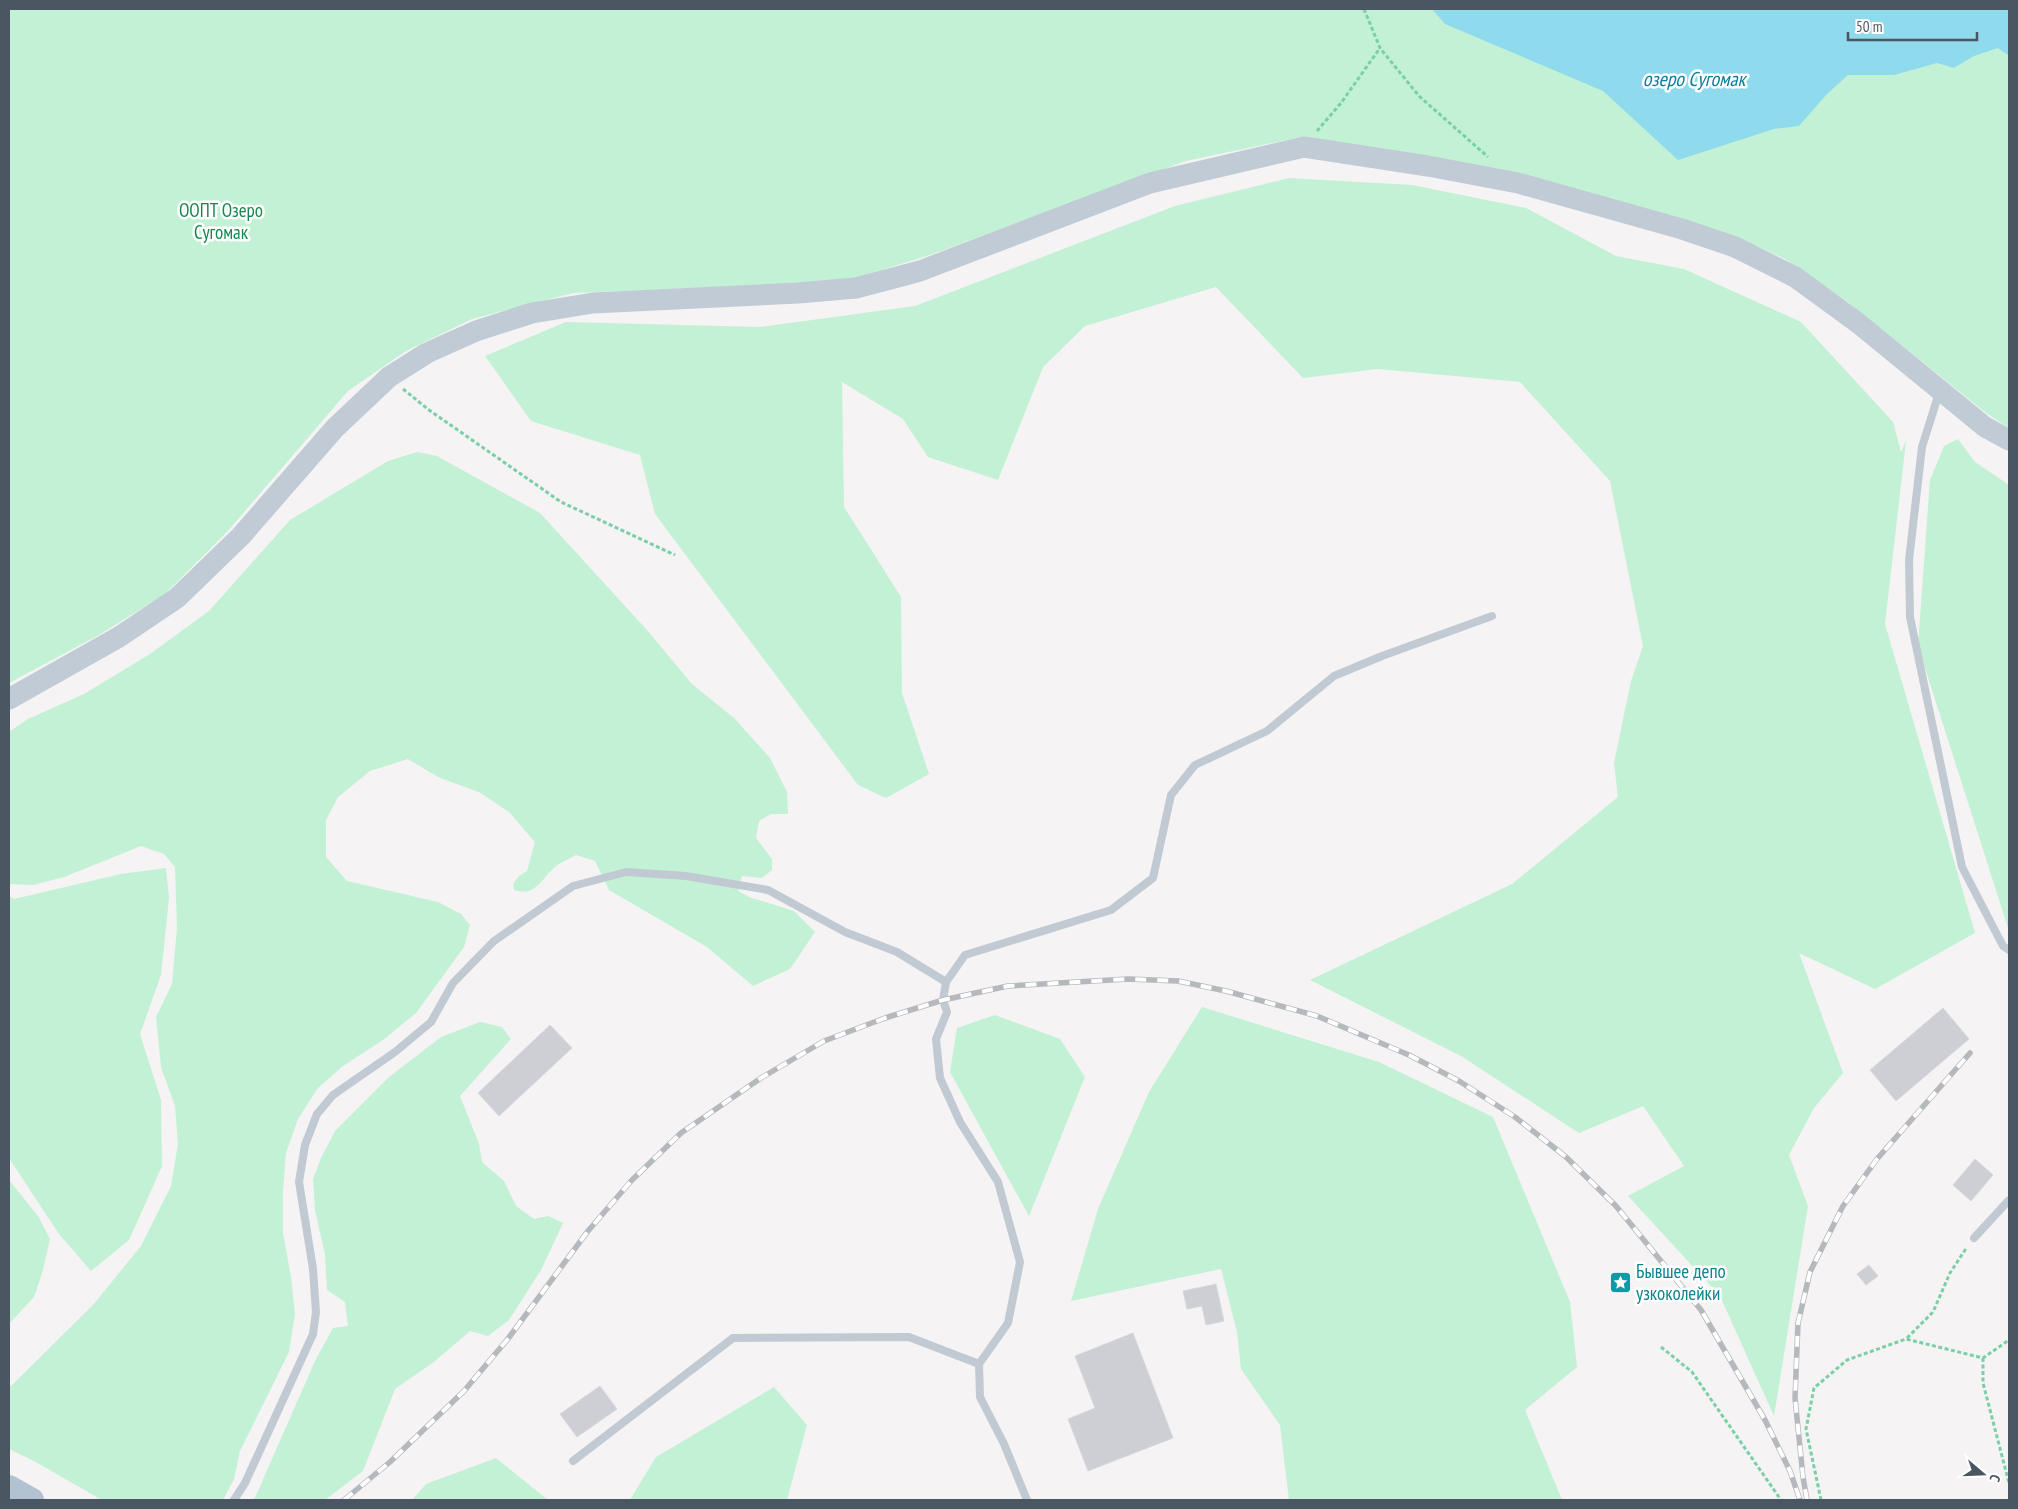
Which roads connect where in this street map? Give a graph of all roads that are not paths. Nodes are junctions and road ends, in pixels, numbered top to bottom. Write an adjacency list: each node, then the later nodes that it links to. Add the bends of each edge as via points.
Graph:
1 (1940, 392): 2 (street, via 1985,427); 4 (street, via 1858,323 1795,277 1736,247 1518,183 1304,147 1150,183 920,272 865,285 798,293 593,303 532,314 476,331 427,352 389,377 335,428 241,536 177,598 119,637); 5 (lane, via 1922,447 1910,560 1910,617 1962,867)
2 (2009, 440)
3 (1492, 616): 6 (lane, via 1334,676 1267,731 1195,765 1171,795 1153,878 1111,910 964,955)
4 (9, 700)
5 (2009, 950)
6 (946, 982): 9 (lane, via 944,1000 947,1012 936,1039 940,1078 960,1122 998,1182 1020,1262 1008,1323); 13 (lane, via 897,952 845,932 768,890 686,876 626,872 573,886 494,942 453,983 431,1022 333,1096 317,1114 304,1145 298,1182 313,1269 316,1312 313,1334 245,1483)
7 (2009, 1200): 8 (lane)
8 (1974, 1238)
9 (979, 1364): 10 (lane, via 909,1337 733,1338); 14 (lane, via 980,1397)
10 (573, 1461)
11 (9, 1487): 12 (main road)
12 (32, 1500)
13 (234, 1500)
14 (1027, 1500)

